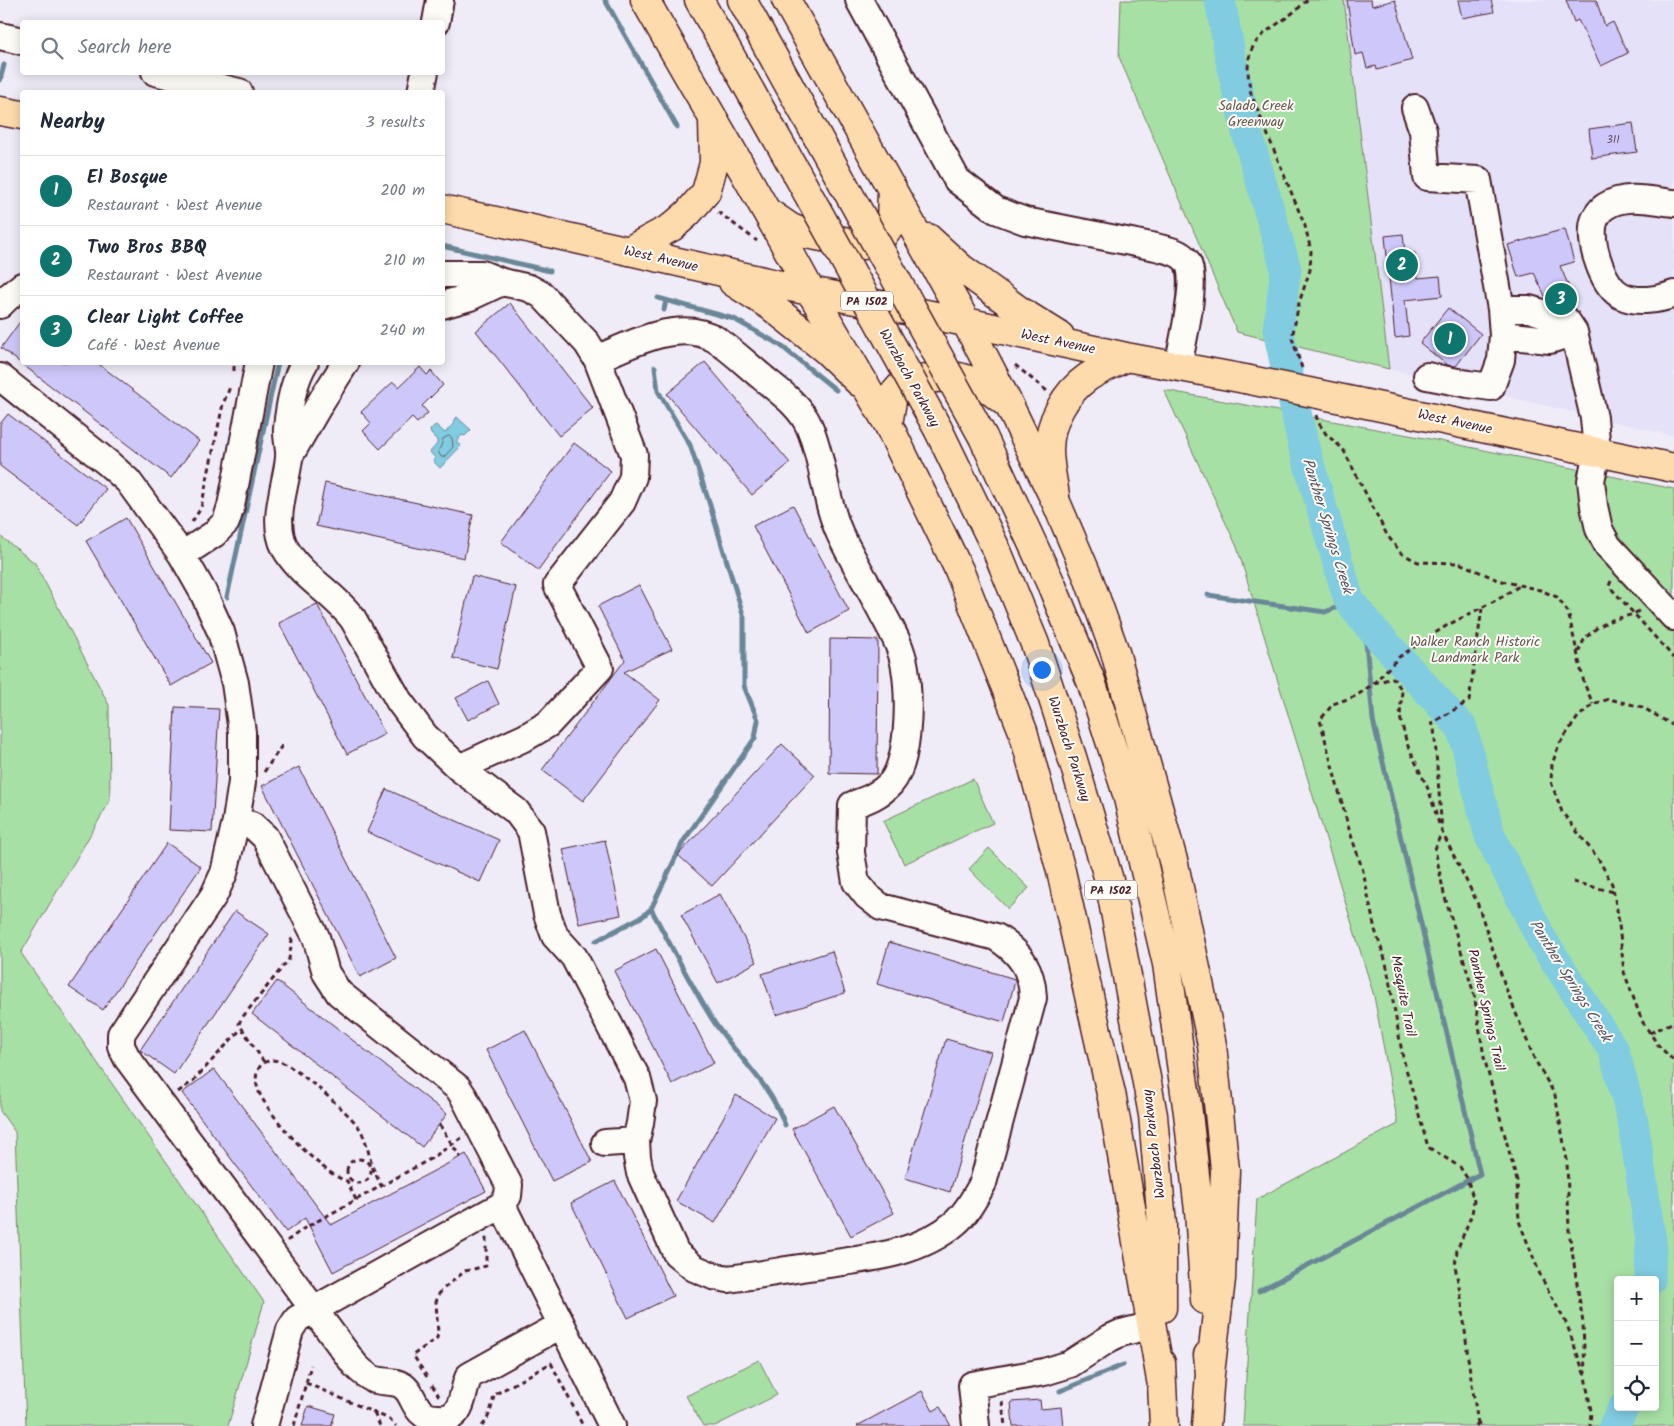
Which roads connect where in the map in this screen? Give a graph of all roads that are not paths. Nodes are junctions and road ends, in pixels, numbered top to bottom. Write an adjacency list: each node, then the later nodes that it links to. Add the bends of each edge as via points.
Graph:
1 (440, 0): 7 (lane)
2 (645, 0): 17 (main road)
3 (699, 0): 65 (main road, Wurzbach Parkway / PA 1502, bridge, via 938,429 997,551 1035,644 1109,880 1153,1115 1162,1224)
4 (742, 0): 64 (main road, PA 1502, bridge, via 983,437 1092,681 1127,794 1167,964 1199,1211)
5 (786, 0): 18 (main road)
6 (859, 0): 42 (lane, via 957,180 966,188 996,210 1025,221 1156,247 1177,253 1187,260 1191,269 1191,293)
7 (436, 20)
8 (0, 36): 9 (lane)
9 (20, 41)
10 (168, 75): 12 (lane)
11 (424, 75): 13 (lane)
12 (231, 90)
13 (421, 90)
14 (1415, 108): 32 (lane, via 1424,131 1427,177 1478,180)
15 (0, 110): 16 (main road)
16 (20, 115)
17 (713, 120): 21 (main road); 23 (main road, via 714,162 706,192 672,227)
18 (892, 188): 21 (main road, via 890,224 882,237 865,245 806,234); 22 (main road)
19 (1674, 203): 29 (lane, via 1629,198 1607,205 1598,213 1593,227 1594,249 1611,287 1622,296 1643,300)
20 (445, 211): 23 (main road, West Avenue)
21 (768, 212): 28 (main road)
22 (912, 223): 33 (main road); 36 (main road, via 961,268)
23 (628, 251): 24 (main road, West Avenue)
24 (714, 271): 28 (main road, West Avenue); 45 (main road, via 772,307 826,350)
25 (447, 274): 26 (lane, via 482,274); 30 (lane)
26 (502, 282): 30 (lane); 38 (lane, via 529,288 542,295 587,343)
27 (20, 288): 31 (lane)
28 (811, 292): 33 (main road, West Avenue); 45 (main road)
29 (1674, 294)
30 (449, 303)
31 (0, 305)
32 (1501, 309): 34 (lane, via 1529,309 1566,320); 35 (lane)
33 (966, 322): 36 (main road, West Avenue); 47 (main road)
34 (1574, 332): 35 (lane, via 1550,340); 50 (lane, via 1594,418)
35 (1503, 335): 43 (lane, via 1501,360 1491,387)
36 (1076, 346): 37 (main road, West Avenue)
37 (1126, 357): 42 (main road, West Avenue); 53 (main road, via 1082,382 1070,393 1057,415 1049,450)
38 (597, 359): 56 (lane, via 634,455 633,477 622,502 557,585 600,668 548,724); 58 (lane, via 640,339 675,332 700,332 715,339 790,401 807,422 817,444 833,516 892,630 902,655 907,683 906,740 900,766 891,783 872,798 852,805 851,853 856,882 881,907 996,937 1010,946 1024,964 1032,982 1033,998 983,1183 955,1223 909,1249 728,1279 713,1276 694,1268 676,1253 640,1174)
39 (258, 365): 54 (lane, via 226,522)
40 (303, 365): 46 (lane)
41 (344, 365): 48 (lane)
42 (1178, 366): 50 (main road, West Avenue, bridge)
43 (1426, 376)
44 (0, 378): 54 (lane, via 128,481)
45 (872, 395): 49 (main road)
46 (292, 400): 48 (lane); 51 (lane, via 287,429)
47 (1010, 407): 49 (main road, via 982,384 959,377 912,379 893,395); 53 (main road)
48 (315, 413): 51 (lane)
49 (888, 424): 63 (main road, via 958,570 1023,732 1061,871 1112,1098)
50 (1597, 451): 52 (main road, West Avenue); 55 (lane, via 1591,481 1599,530 1608,546)
51 (289, 457): 56 (lane, via 279,530 285,547 297,566 353,619 398,701 426,736)
52 (1674, 468)
53 (1056, 502): 64 (main road, via 1115,652 1150,773 1174,864 1212,1045 1225,1170 1221,1278)
54 (182, 555): 57 (lane, via 221,632 235,683 242,732 242,782)
55 (1674, 616)
56 (459, 768): 58 (lane, via 516,811 530,831 547,914 555,936 574,957 637,1078 642,1101)
57 (236, 820): 60 (lane, via 252,825 265,837 316,937 326,973 339,993 464,1096 509,1185 508,1196); 61 (lane, via 224,873 214,895 121,1034 121,1046)
58 (636, 1141): 59 (lane)
59 (605, 1143)
60 (502, 1205): 61 (lane); 62 (lane)
61 (314, 1310): 62 (lane, via 365,1374 374,1380 400,1384 407,1389 421,1413 444,1419 462,1405 469,1376); 66 (lane, via 297,1319 290,1330)
62 (561, 1325): 67 (lane)
63 (1152, 1325): 65 (main road); 68 (lane, via 1110,1338 1070,1364 972,1385)
64 (1210, 1374): 70 (main road, PA 1502)
65 (1161, 1380): 69 (main road, Wurzbach Parkway / PA 1502)
66 (264, 1426)
67 (612, 1426)
68 (976, 1426)
69 (1164, 1426)
70 (1206, 1426)

